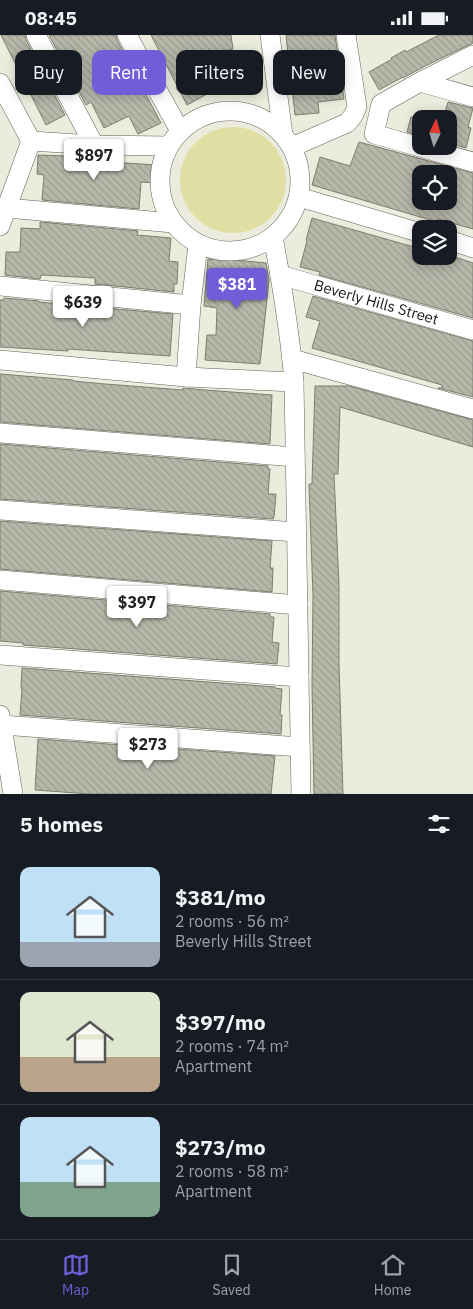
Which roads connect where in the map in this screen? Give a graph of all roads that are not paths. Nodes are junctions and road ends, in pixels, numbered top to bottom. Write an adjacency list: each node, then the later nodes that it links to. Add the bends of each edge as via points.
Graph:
1 (36, 35): 12 (street)
2 (128, 35): 9 (street)
3 (270, 35): 11 (street)
4 (346, 35): 11 (street, via 356,107 353,116 347,123)
5 (473, 55): 6 (street)
6 (420, 82): 8 (street); 14 (street, via 381,104 374,134)
7 (0, 83): 10 (street)
8 (473, 97)
9 (180, 131): 11 (street, via 199,117 221,111 244,112 265,120); 13 (street)
10 (30, 141): 12 (street); 16 (street)
11 (287, 141): 15 (street, via 298,163)
12 (94, 145): 13 (street)
13 (168, 146): 17 (street, via 161,165 159,185 163,205)
14 (473, 162)
15 (299, 197): 19 (street); 20 (street, via 289,219)
16 (6, 208): 17 (street); 18 (street)
17 (173, 223): 22 (street)
18 (0, 226)
19 (412, 230)
20 (273, 237): 22 (street, via 241,250 223,251); 24 (street)
21 (457, 243): 23 (street)
22 (198, 244): 26 (street)
23 (473, 247)
24 (280, 275): 27 (street, Beverly Hills Street); 29 (street)
25 (0, 286): 26 (street)
26 (191, 305): 30 (street)
27 (473, 330)
28 (0, 359): 30 (street)
29 (292, 359): 31 (street); 32 (street)
30 (186, 377): 31 (street)
31 (294, 381): 34 (street)
32 (473, 409)
33 (0, 433): 34 (street)
34 (296, 457): 36 (street)
35 (0, 510): 36 (street)
36 (296, 532): 38 (street)
37 (0, 580): 38 (street)
38 (298, 605): 40 (street)
39 (0, 655): 40 (street)
40 (299, 677): 42 (street)
41 (1, 720): 42 (street); 43 (street)
42 (300, 747): 44 (street)
43 (13, 794)
44 (301, 794)

